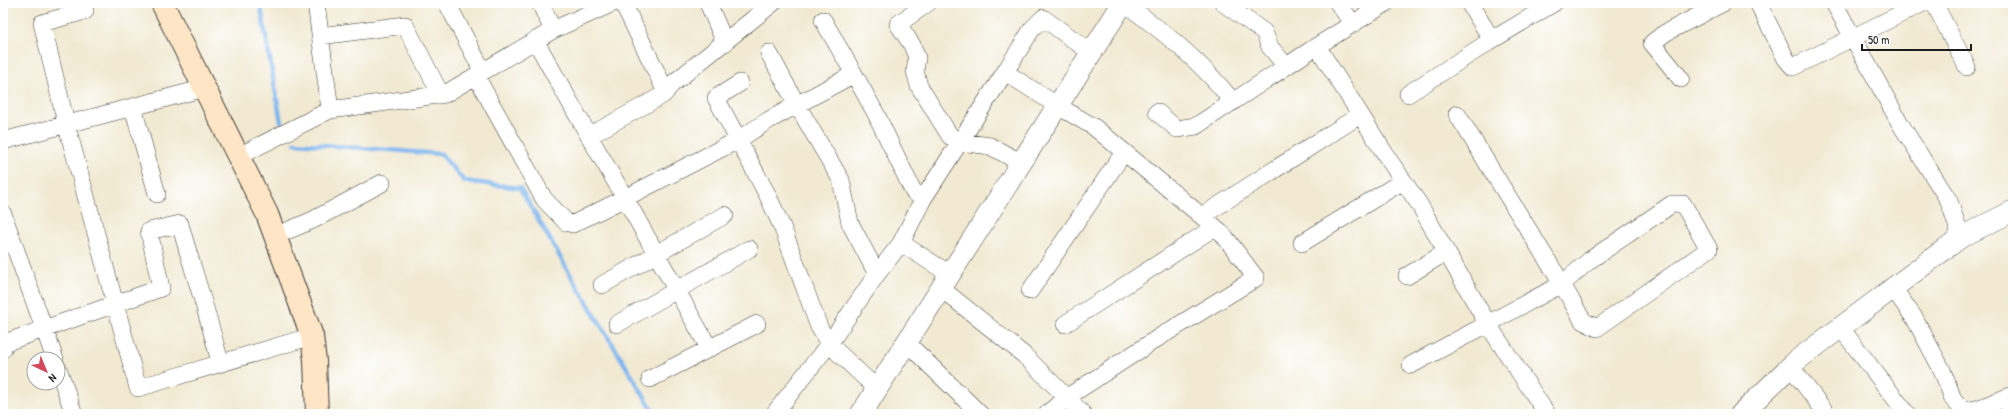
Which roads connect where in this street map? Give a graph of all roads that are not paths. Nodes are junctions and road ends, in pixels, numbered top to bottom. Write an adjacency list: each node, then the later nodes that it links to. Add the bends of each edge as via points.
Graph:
1 (162, 3): 40 (main road)
2 (316, 3): 25 (street)
3 (447, 3): 36 (street)
4 (540, 3): 24 (street)
5 (613, 3): 24 (street)
6 (623, 3): 41 (street)
7 (708, 3): 29 (street)
8 (773, 3): 29 (street)
9 (928, 3): 56 (street, via 898,24 917,58 915,71 918,86 950,136)
10 (1124, 3): 32 (street); 44 (street, via 1196,61)
11 (1224, 3): 33 (street, via 1264,32 1270,47)
12 (1338, 3): 23 (street)
13 (1386, 3): 23 (street)
14 (1470, 3): 28 (street)
15 (1554, 3): 28 (street)
16 (1723, 3): 38 (street, via 1665,33 1652,43)
17 (1758, 3): 26 (street, via 1786,59 1793,67)
18 (1834, 3): 26 (street)
19 (1923, 3): 26 (street)
20 (1934, 3): 34 (street)
21 (84, 11): 52 (street, via 42,23)
22 (823, 20): 37 (street)
23 (1353, 24): 30 (street)
24 (553, 30): 27 (street)
25 (320, 36): 43 (street, via 405,25); 48 (street)
26 (1853, 38): 70 (street, via 1901,125 1949,201)
27 (535, 40): 36 (street); 53 (street)
28 (1492, 40): 42 (street)
29 (724, 43): 41 (street, via 671,85)
30 (1317, 46): 33 (street); 51 (street)
31 (770, 53): 45 (street)
32 (1092, 53): 35 (street, via 1043,18 1032,29); 46 (street)
33 (1286, 66): 44 (street)
34 (1967, 67)
35 (1005, 72): 46 (street); 56 (street)
36 (479, 74): 43 (street); 63 (street, via 544,199 566,222 580,222)
37 (854, 74): 45 (street); 64 (street, via 913,191)
38 (1681, 79)
39 (740, 83): 54 (street, via 716,98)
40 (205, 88): 47 (street); 58 (main road)
41 (666, 92): 53 (street)
42 (1408, 94)
43 (441, 95): 48 (street)
44 (1232, 102): 49 (street, via 1196,126 1177,129)
45 (797, 105): 54 (street); 76 (street, via 841,180 850,223)
46 (1058, 106): 57 (street, via 1094,127); 59 (street)
47 (133, 107): 52 (street); 62 (street)
48 (330, 110): 58 (street)
49 (1157, 112)
50 (1457, 114): 79 (street)
51 (1360, 115): 60 (street); 68 (street)
52 (66, 123): 55 (street); 84 (street)
53 (589, 136): 63 (street)
54 (738, 140): 63 (street); 93 (street, via 783,229 819,327)
55 (3, 141)
56 (961, 142): 59 (street, via 990,146); 64 (street)
57 (1124, 152): 68 (street); 83 (street)
58 (239, 156): 69 (main road)
59 (1022, 163): 78 (street)
60 (1403, 181): 72 (street); 74 (street)
61 (382, 183): 69 (street, via 313,220)
62 (157, 194)
63 (625, 198): 75 (street)
64 (923, 199): 71 (street)
65 (2013, 211): 70 (street)
66 (3, 214): 90 (street)
67 (725, 215): 75 (street)
68 (1209, 221): 88 (street); 104 (street, via 1222,232 1256,278)
69 (275, 236): 91 (main road)
70 (1961, 237): 81 (street)
71 (901, 243): 76 (street); 78 (street)
72 (1302, 243)
73 (748, 249): 82 (street)
74 (1446, 252): 77 (street); 85 (street)
75 (657, 254): 80 (street); 82 (street)
76 (877, 274): 93 (street)
77 (1407, 276)
78 (946, 282): 92 (street); 104 (street)
79 (1562, 284): 79 (street, via 1583,321 1597,328 1709,249 1683,204 1672,204 1590,260); 85 (street)
80 (602, 285)
81 (1893, 288): 89 (street); 103 (street, via 1915,319 1942,370 1953,399 1964,411)
82 (676, 290): 86 (street); 94 (street)
83 (1030, 291)
84 (116, 304): 90 (street); 97 (street, via 138,388); 97 (street, via 161,288 149,231 180,224 198,288 207,308)
85 (1487, 323): 98 (street); 112 (street)
86 (617, 324)
87 (757, 324): 94 (street)
88 (1065, 324)
89 (1840, 327): 99 (street); 115 (street)
90 (45, 329): 95 (street, via 4,343); 96 (street)
91 (312, 336): 97 (street); 106 (main road)
92 (907, 343): 101 (street); 109 (street)
93 (829, 344): 101 (street); 107 (street)
94 (709, 348): 100 (street)
95 (3, 349)
96 (52, 351)
97 (220, 363)
98 (1411, 365)
99 (1790, 366): 113 (street); 114 (street)
100 (650, 378)
101 (877, 389): 108 (street)
102 (66, 391): 105 (street)
103 (2010, 397): 116 (street)
104 (1066, 398): 110 (street); 111 (street)
105 (74, 414)
106 (317, 414)
107 (774, 414)
108 (861, 414)
109 (980, 414)
110 (1047, 414)
111 (1083, 414)
112 (1547, 414)
113 (1740, 414)
114 (1827, 414)
115 (1907, 414)
116 (2012, 414)

